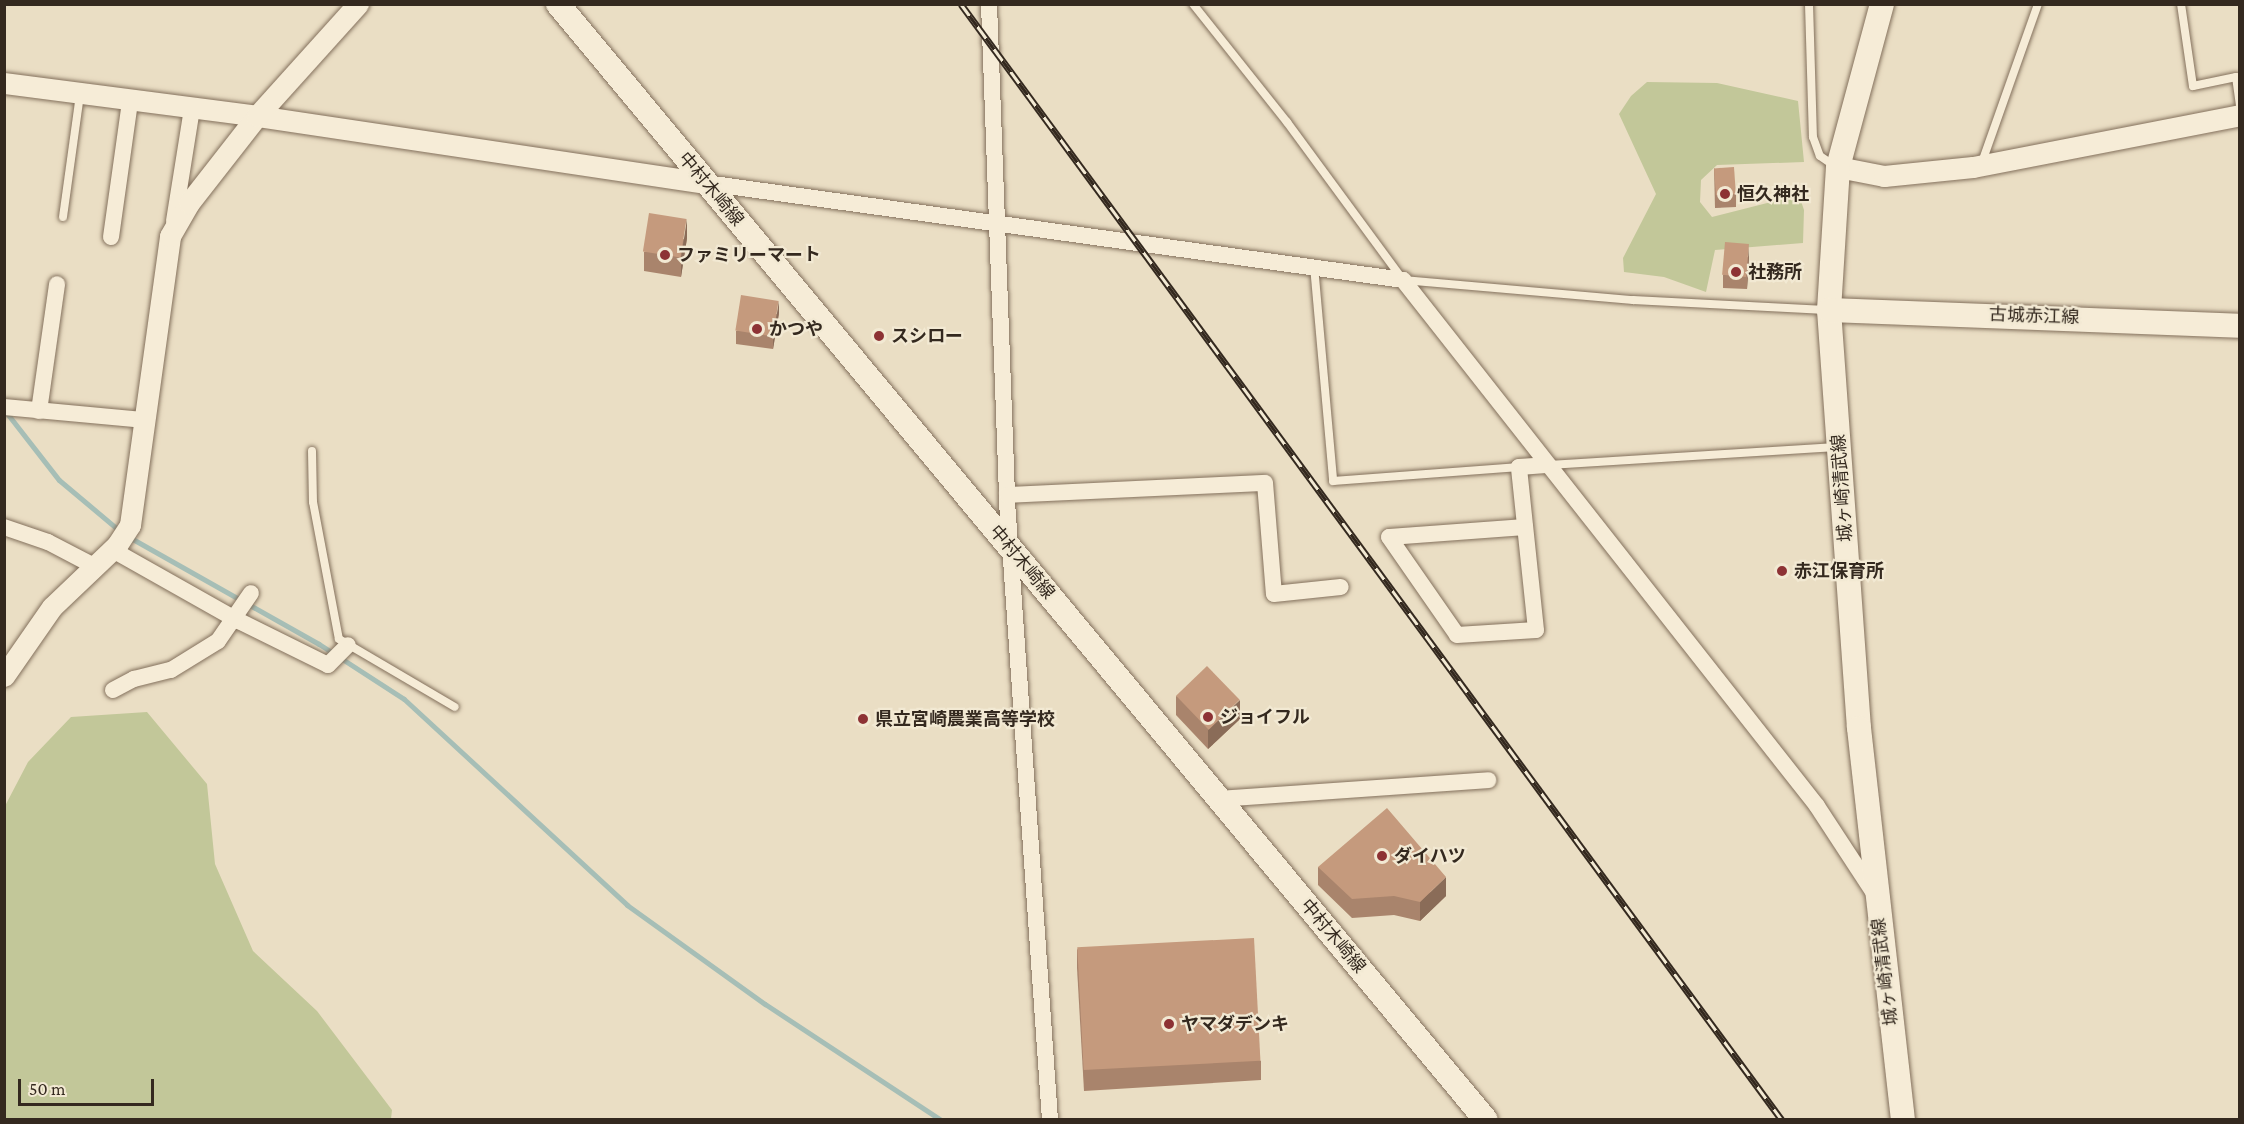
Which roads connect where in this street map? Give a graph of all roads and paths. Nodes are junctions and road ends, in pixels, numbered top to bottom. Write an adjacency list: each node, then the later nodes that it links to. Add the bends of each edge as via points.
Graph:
1 (358, 4): 15 (street)
2 (558, 4): 18 (main road, 中村木崎線)
3 (989, 4): 20 (street)
4 (1193, 4): 24 (lane, via 1287,122)
5 (1809, 4): 17 (lane, via 1813,137 1820,156)
6 (1882, 4): 17 (main road, 城ヶ崎清武線)
7 (2038, 4): 16 (lane)
8 (2181, 4): 12 (lane, via 2193,86 2236,77)
9 (4, 83): 10 (street)
10 (80, 94): 11 (street); 19 (lane)
11 (130, 101): 13 (street); 22 (street)
12 (2240, 105)
13 (192, 110): 15 (street); 21 (street)
14 (2240, 115): 16 (street)
15 (257, 116): 18 (street); 21 (street, via 189,203)
16 (1980, 165): 17 (street, via 1884,176)
17 (1838, 167): 26 (main road, 城ヶ崎清武線)
18 (706, 183): 20 (street); 39 (main road, 中村木崎線)
19 (63, 216)
20 (999, 224): 23 (street); 35 (street)
21 (170, 236): 30 (street)
22 (111, 237)
23 (1314, 266): 24 (street); 34 (lane, via 1334,481)
24 (1403, 279): 26 (lane, via 1633,300); 33 (street)
25 (57, 284): 29 (street)
26 (1829, 310): 27 (main road, 古城赤江線); 31 (main road, 城ヶ崎清武線)
27 (2240, 326)
28 (5, 408): 29 (street)
29 (39, 411): 30 (street)
30 (145, 420): 38 (street, via 130,525)
31 (1839, 447): 33 (lane); 50 (main road, 城ヶ崎清武線, via 1858,728)
32 (312, 451): 44 (lane, via 313,502 334,624 339,639)
33 (1546, 465): 34 (street); 50 (street, via 1817,806)
34 (1520, 467): 37 (street)
35 (1006, 495): 39 (street); 41 (street, via 1265,483 1274,594)
36 (4, 527): 40 (street, via 48,542)
37 (1526, 527): 37 (street, via 1536,630 1457,635 1389,537)
38 (114, 547): 40 (street); 43 (street)
39 (1010, 547): 49 (main road, 中村木崎線); 51 (street)
40 (92, 565): 45 (street, via 34,629)
41 (1341, 587)
42 (251, 593): 43 (street)
43 (238, 614): 44 (street, via 328,665); 46 (street, via 218,641 171,670 134,679)
44 (348, 645): 47 (lane)
45 (4, 675)
46 (113, 690)
47 (455, 707)
48 (1488, 780): 49 (street)
49 (1219, 799): 52 (main road, 中村木崎線)
50 (1876, 896): 53 (main road, 城ヶ崎清武線)
51 (1050, 1119)
52 (1486, 1119)
53 (1903, 1119)

